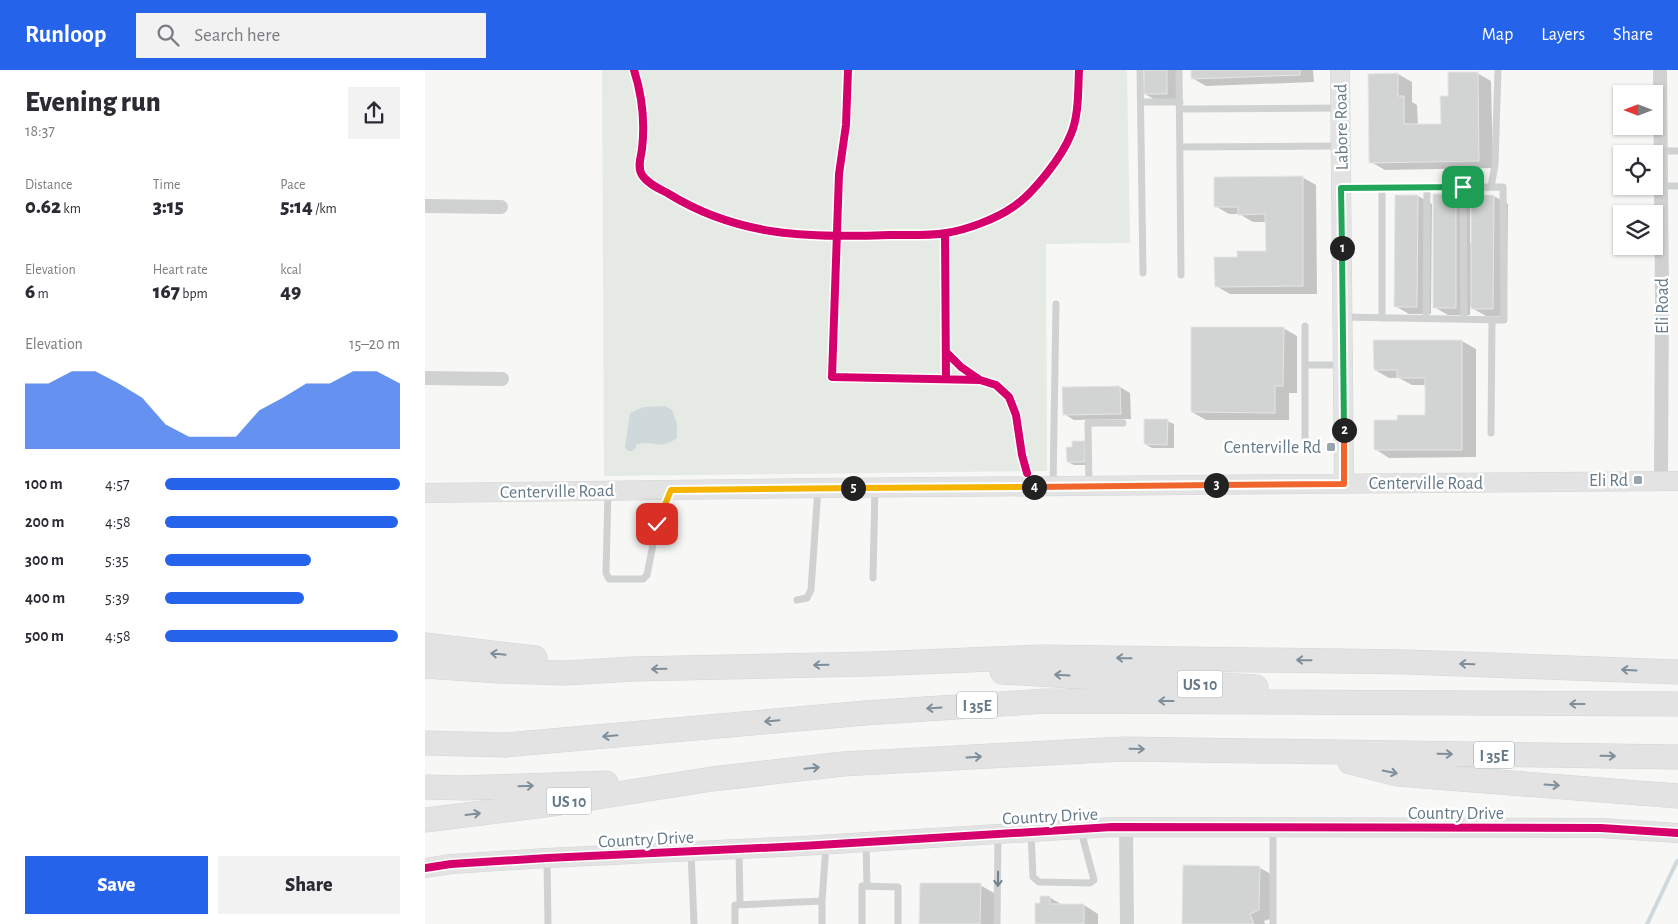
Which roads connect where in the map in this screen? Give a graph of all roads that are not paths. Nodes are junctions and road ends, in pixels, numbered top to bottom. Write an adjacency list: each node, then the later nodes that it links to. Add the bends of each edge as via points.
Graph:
1 (1141, 70): 6 (lane)
2 (1179, 70): 7 (lane)
3 (1340, 70): 8 (street, Labore Road)
4 (1498, 70): 18 (lane, via 1495,165)
5 (1660, 70): 9 (street, Eli Road)
6 (1141, 102): 7 (lane); 24 (lane)
7 (1179, 105): 8 (lane); 11 (lane)
8 (1341, 108): 10 (street, Labore Road)
9 (1661, 145)
10 (1341, 146): 11 (lane); 19 (street, Labore Road)
11 (1180, 147): 25 (lane)
12 (1663, 151): 13 (lane)
13 (1678, 151)
14 (1663, 186): 15 (lane)
15 (1678, 186)
16 (1427, 187): 17 (lane); 20 (lane); 29 (lane)
17 (1463, 187): 18 (lane); 30 (lane)
18 (1491, 187): 31 (lane, via 1503,187 1504,320)
19 (1341, 188): 20 (lane); 27 (street, Labore Road)
20 (1382, 188): 28 (lane)
21 (1661, 195): 40 (street, Eli Road)
22 (425, 206): 23 (street)
23 (501, 206)
24 (1143, 273)
25 (1181, 275)
26 (1057, 304): 42 (lane)
27 (1343, 317): 28 (lane); 34 (street, Labore Road)
28 (1382, 318): 29 (lane)
29 (1426, 319): 30 (lane)
30 (1464, 319): 31 (lane)
31 (1492, 320): 38 (lane)
32 (1305, 326): 33 (lane)
33 (1305, 365): 34 (lane); 39 (lane)
34 (1343, 365): 41 (street, Labore Road)
35 (425, 378): 36 (street)
36 (502, 379)
37 (1123, 423): 43 (lane, via 1088,423)
38 (1491, 433)
39 (1305, 441)
40 (1670, 481): 41 (street, Centerville Road)
41 (1344, 484): 43 (street, Centerville Road)
42 (1053, 486): 43 (street, Centerville Road); 45 (street, Centerville Road)
43 (1089, 486)
44 (818, 488): 45 (street, Centerville Road); 46 (street, Centerville Road); 50 (lane, via 811,590 807,598)
45 (875, 488): 49 (lane)
46 (671, 490): 47 (street, Centerville Road); 47 (lane, via 657,524 647,575 643,579 609,579 606,573)
47 (607, 491): 48 (street, Centerville Road)
48 (425, 493)
49 (873, 578)
50 (797, 600)
51 (425, 645): 54 (highway, one-way to 51)
52 (870, 664): 54 (highway, US 10, one-way to 54); 55 (highway, one-way to 52, via 1408,662 1081,657); 56 (highway, US 10, one-way to 52)
53 (425, 666): 54 (highway, US 10, via 565,673)
54 (633, 669)
55 (1678, 672)
56 (1530, 704): 57 (highway, I 35E, one-way to 56); 58 (highway, I 35E, one-way to 58, via 1046,700 865,712 505,745)
57 (1678, 704)
58 (425, 743)
59 (1309, 752): 60 (highway, I 35E, one-way to 60); 61 (highway, I 35E, one-way to 59, via 843,764 1123,749); 63 (highway, one-way to 63, via 1397,774)
60 (1678, 757)
61 (712, 779): 62 (highway, I 35E, one-way to 61, via 464,788); 64 (highway, US 10, one-way to 61)
62 (425, 786)
63 (1678, 796)
64 (425, 820)
65 (1126, 827): 66 (street, Country Drive); 67 (street, Country Drive); 87 (street)
66 (1273, 827): 69 (street, Country Drive, via 1601,828); 88 (lane)
67 (1081, 830): 68 (street, Country Drive); 68 (lane, via 1095,880 1090,883 1039,882 1033,877)
68 (1031, 832): 70 (street, Country Drive)
69 (1678, 833)
70 (998, 834): 71 (street, Country Drive); 86 (lane, one-way to 86)
71 (866, 842): 72 (street, Country Drive); 77 (lane)
72 (826, 845): 73 (street, Country Drive); 78 (lane)
73 (739, 849): 74 (street, Country Drive); 79 (lane)
74 (691, 852): 75 (street, Country Drive); 81 (lane)
75 (547, 858): 76 (street, Country Drive); 80 (lane)
76 (425, 868)
77 (867, 886): 84 (lane, via 862,886); 85 (lane, via 898,887)
78 (821, 901): 79 (lane); 83 (lane)
79 (740, 904): 82 (lane, via 735,904)
80 (548, 924)
81 (693, 924)
82 (735, 924)
83 (822, 924)
84 (862, 924)
85 (898, 924)
86 (997, 924)
87 (1127, 924)
88 (1273, 924)

